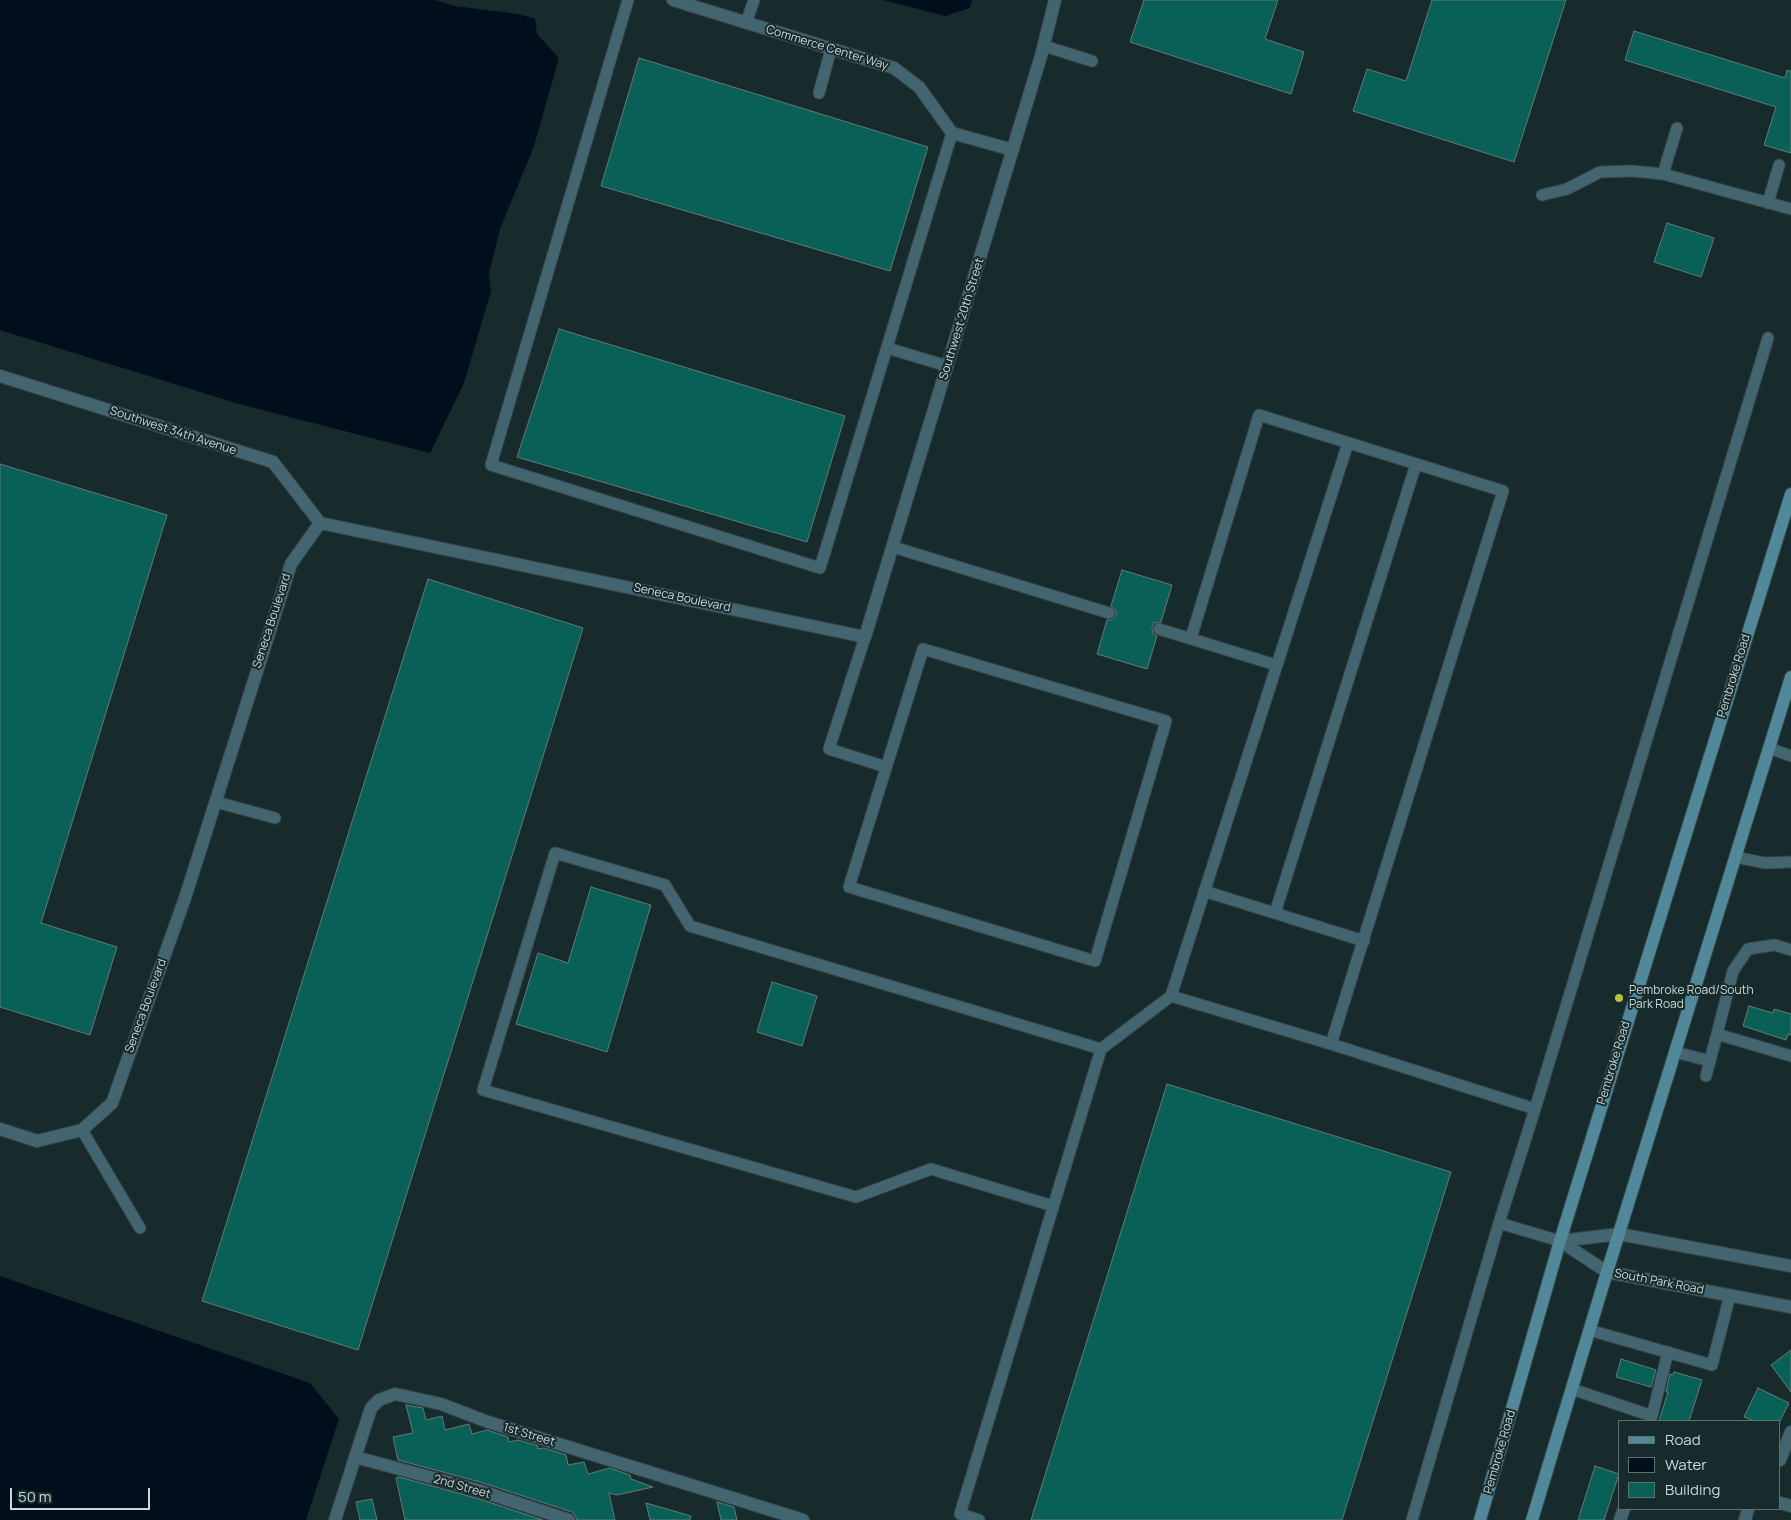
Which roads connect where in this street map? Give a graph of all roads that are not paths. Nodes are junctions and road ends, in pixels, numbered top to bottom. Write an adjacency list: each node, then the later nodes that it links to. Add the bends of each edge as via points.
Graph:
1 (628, 0): 19 (lane, via 491,465 820,568)
2 (672, 0): 5 (street, Commerce Center Way)
3 (754, 0): 5 (lane)
4 (1055, 0): 6 (street, Southwest 20th Street)
5 (746, 23): 7 (street, Commerce Center Way)
6 (1044, 46): 8 (lane); 12 (street, Southwest 20th Street)
7 (831, 49): 9 (lane); 11 (street, Commerce Center Way, via 894,68 919,87)
8 (1092, 62)
9 (819, 93)
10 (1677, 128): 14 (lane)
11 (952, 133): 12 (street); 19 (lane)
12 (1013, 150): 20 (street, Southwest 20th Street)
13 (1779, 165): 16 (lane)
14 (1664, 174): 15 (lane, via 1600,172 1567,189); 16 (lane)
15 (1542, 195)
16 (1768, 203): 17 (lane)
17 (1791, 209)
18 (1768, 338): 52 (lane)
19 (886, 348): 20 (lane)
20 (947, 366): 26 (street, Southwest 20th Street)
21 (0, 376): 25 (street, Southwest 34th Avenue, via 273,462)
22 (1348, 443): 23 (lane); 30 (lane, via 1258,415); 31 (lane)
23 (1416, 464): 41 (lane); 42 (lane, via 1503,492)
24 (1791, 494): 59 (main road, Pembroke Road)
25 (320, 523): 29 (street, Seneca Boulevard); 36 (street, Seneca Boulevard, via 291,564)
26 (893, 547): 27 (lane); 29 (street, Southwest 20th Street)
27 (1109, 613)
28 (1159, 629): 30 (lane)
29 (865, 637): 35 (lane, via 829,749)
30 (1191, 638): 31 (lane)
31 (1276, 666): 40 (lane)
32 (1791, 677): 33 (main road)
33 (1769, 748): 34 (lane); 38 (main road)
34 (1791, 756)
35 (886, 767): 35 (lane, via 849,887 1095,961 1166,721 923,648)
36 (216, 802): 37 (lane); 54 (street, Seneca Boulevard, via 186,898 112,1103)
37 (274, 818)
38 (1736, 857): 39 (lane, via 1765,863); 48 (main road)
39 (1791, 862)
40 (1204, 892): 41 (lane); 44 (lane)
41 (1275, 913): 42 (lane)
42 (1364, 941): 46 (lane)
43 (1791, 950): 45 (lane, via 1776,945 1748,949 1733,971)
44 (1171, 996): 46 (lane); 47 (lane)
45 (1717, 1034): 49 (lane); 50 (lane)
46 (1332, 1044): 52 (lane)
47 (1101, 1049): 55 (lane); 55 (lane, via 690,926 665,885 555,853 483,1090 856,1198 931,1169)
48 (1675, 1052): 50 (lane); 58 (main road)
49 (1791, 1056)
50 (1710, 1061): 51 (lane)
51 (1706, 1076)
52 (1535, 1109): 56 (lane)
53 (0, 1129): 54 (street, via 37,1141)
54 (82, 1130): 57 (lane)
55 (1053, 1206): 73 (lane, via 960,1514)
56 (1499, 1223): 59 (lane); 74 (lane)
57 (140, 1228)
58 (1619, 1234): 59 (street); 60 (street); 61 (main road)
59 (1560, 1241): 61 (street, South Park Road); 75 (main road, Pembroke Road)
60 (1791, 1266)
61 (1607, 1272): 62 (street, South Park Road); 64 (main road)
62 (1730, 1295): 63 (street, South Park Road); 65 (lane, via 1712,1365)
63 (1791, 1307)
64 (1589, 1330): 65 (lane); 66 (main road)
65 (1668, 1352): 66 (lane, via 1652,1416)
66 (1572, 1389): 76 (main road)
67 (1791, 1432): 69 (street)
68 (355, 1457): 70 (street, 1st Street); 71 (street, 2nd Street, via 478,1490); 72 (street, 1st Street, via 370,1408 379,1400 395,1394 441,1404 488,1422)
69 (1781, 1457)
70 (335, 1520)
71 (569, 1520)
72 (803, 1520)
73 (979, 1520)
74 (1412, 1520)
75 (1480, 1520)
76 (1532, 1520)

